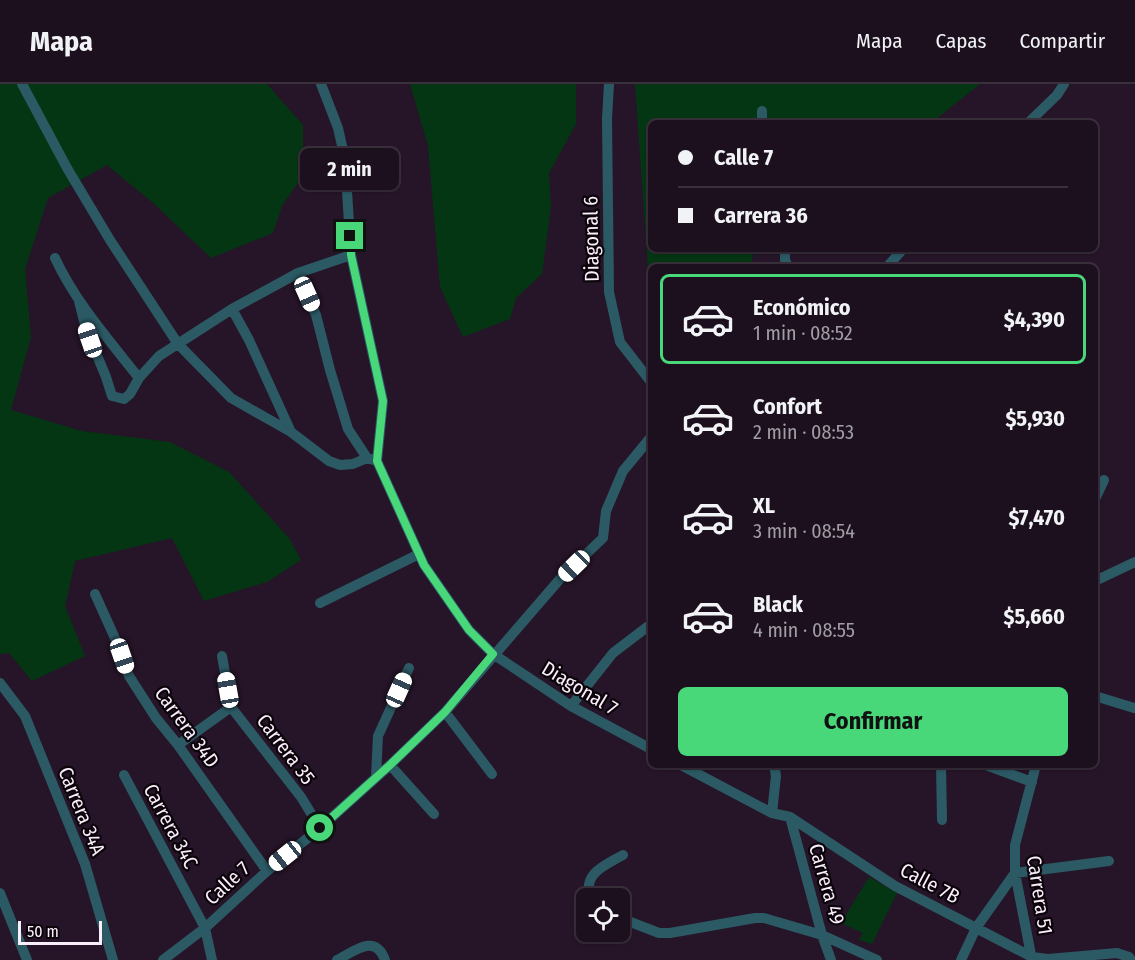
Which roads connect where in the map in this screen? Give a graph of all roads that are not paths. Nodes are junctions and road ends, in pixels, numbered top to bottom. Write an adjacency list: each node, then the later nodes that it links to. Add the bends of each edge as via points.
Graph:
1 (22, 84): 13 (street, via 110,240)
2 (321, 84): 7 (street, via 345,159)
3 (609, 84): 15 (street, Diagonal 6, via 609,292 620,342)
4 (1064, 84): 5 (street)
5 (1031, 120)
6 (900, 252): 9 (street)
7 (351, 255): 10 (street); 18 (street, via 383,401)
8 (55, 258): 11 (street)
9 (890, 264)
10 (298, 273): 12 (street); 18 (street, Diagonal 7, via 316,315 348,429)
11 (80, 301): 14 (street); 14 (street, via 86,329 112,396 124,399)
12 (232, 309): 13 (street); 16 (street)
13 (178, 344): 14 (street, via 159,356); 16 (street, via 231,398)
14 (140, 378)
15 (648, 378)
16 (291, 432): 18 (street, via 340,465)
17 (648, 441): 27 (street, Calle 7, via 623,471 606,511 603,538)
18 (372, 460): 21 (street, Diagonal 7)
19 (1104, 480): 20 (street)
20 (1098, 493)
21 (419, 554): 25 (street); 27 (street, Diagonal 7, via 469,630)
22 (1135, 562): 23 (street)
23 (1098, 580)
24 (95, 594): 36 (street, Carrera 34D, via 129,676)
25 (320, 603)
26 (648, 626): 32 (street, via 613,653)
27 (493, 654): 32 (street, Diagonal 7); 35 (street, Calle 7)
28 (222, 656): 33 (street, Carrera 35)
29 (409, 668): 46 (street, via 378,736)
30 (0, 683): 66 (street, Carrera 34A, via 25,716 85,864)
31 (1098, 697): 34 (street)
32 (571, 706): 37 (street, Diagonal 7)
33 (231, 707): 36 (street); 52 (street, Carrera 35, via 301,797)
34 (1134, 708)
35 (445, 712): 38 (street, Calle 7); 44 (street)
36 (178, 745): 55 (street, Carrera 34D)
37 (648, 747)
38 (390, 765): 46 (street, Calle 7); 49 (street)
39 (687, 768): 48 (street)
40 (775, 768): 48 (street)
41 (941, 768): 51 (street)
42 (994, 768): 47 (street)
43 (1035, 768): 47 (street, Carrera 51)
44 (492, 774)
45 (124, 775): 60 (street, Carrera 34C)
46 (376, 776): 52 (street, Calle 7)
47 (1032, 782): 56 (street, Carrera 51, via 1015,845)
48 (772, 813): 50 (street, Calle 7B)
49 (434, 814)
50 (790, 817): 61 (street, Calle 7B, via 895,886); 62 (street, Carrera 49)
51 (942, 820)
52 (320, 828): 55 (street, Calle 7)
53 (623, 855): 57 (street, via 596,870)
54 (1109, 861): 56 (street)
55 (267, 871): 60 (street, Calle 7)
56 (1015, 873): 61 (street); 63 (street, Carrera 51)
57 (588, 888)
58 (0, 893): 65 (street)
59 (630, 922): 62 (street, via 670,933 764,918)
60 (205, 928): 67 (street, Calle 7); 68 (street, Carrera 34C)
61 (976, 928): 63 (street, Calle 7B); 73 (street)
62 (822, 935): 71 (street, Carrera 49); 72 (street)
63 (1032, 958): 64 (street, Calle 7B, via 1117,953)
64 (1130, 958)
65 (27, 960)
66 (113, 960)
67 (163, 960)
68 (212, 960)
69 (337, 960): 70 (street, via 366,945 381,950)
70 (385, 960)
71 (831, 960)
72 (878, 960)
73 (961, 960)

